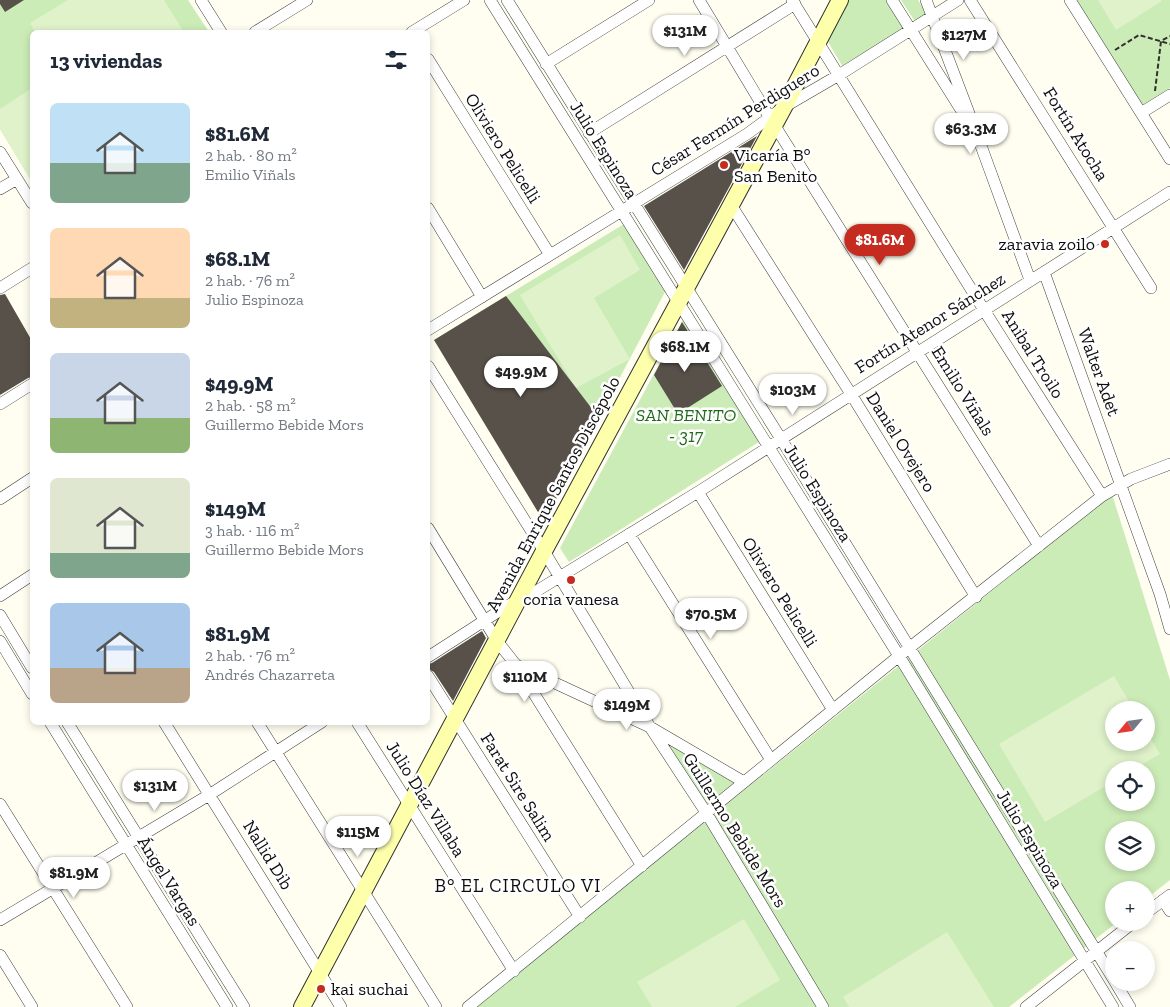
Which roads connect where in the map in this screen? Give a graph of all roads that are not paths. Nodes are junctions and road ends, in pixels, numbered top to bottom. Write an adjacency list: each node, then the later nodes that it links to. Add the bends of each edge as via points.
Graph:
1 (201, 0): 16 (street)
2 (464, 0): 18 (street)
3 (490, 0): 40 (street, Julio Espinoza)
4 (506, 0): 23 (street, Julio Espinoza)
5 (649, 0): 23 (street)
6 (699, 0): 21 (street, Emilio Viñals)
7 (840, 0): 20 (main road, Avenida Enrique Santos Discépolo)
8 (892, 0): 19 (street)
9 (926, 0): 15 (street)
10 (958, 0): 15 (street, César Fermín Perdiguero)
11 (970, 0): 41 (street, Fortín Atocha)
12 (1070, 0): 27 (street)
13 (300, 2): 17 (street)
14 (794, 2): 20 (street, Anibal Troilo); 21 (street)
15 (933, 16): 19 (street, César Fermín Perdiguero); 29 (street)
16 (220, 30)
17 (258, 30)
18 (415, 30)
19 (911, 30): 24 (street, César Fermín Perdiguero); 29 (street)
20 (818, 41): 24 (street, Anibal Troilo); 26 (main road, Avenida Enrique Santos Discépolo)
21 (728, 46): 28 (street, Emilio Viñals); 30 (street)
22 (430, 62): 42 (street, Oliviero Pelicelli)
23 (546, 64): 30 (street, Julio Espinoza)
24 (839, 76): 26 (street, César Fermín Perdiguero); 50 (street, Anibal Troilo)
25 (1170, 95): 27 (street)
26 (784, 107): 28 (main road, Avenida Enrique Santos Discépolo)
27 (1141, 113): 32 (street)
28 (772, 121): 37 (street, César Fermín Perdiguero); 38 (main road, Avenida Enrique Santos Discépolo); 52 (street, Emilio Viñals)
29 (976, 132): 45 (street)
30 (589, 133): 37 (street, Julio Espinoza)
31 (0, 152): 33 (street)
32 (1170, 159)
33 (17, 179): 34 (street); 36 (street)
34 (0, 189)
35 (1170, 192): 41 (street, Fortín Atenor Sánchez)
36 (30, 200)
37 (633, 204): 40 (street, César Fermín Perdiguero); 48 (street, Julio Espinoza)
38 (731, 205): 48 (main road, Avenida Enrique Santos Discépolo); 55 (street, Daniel Ovejero)
39 (430, 211): 49 (street)
40 (621, 211): 42 (street, César Fermín Perdiguero); 48 (street, Julio Espinoza)
41 (1114, 228): 44 (street, Fortín Atenor Sánchez); 47 (street, Fortín Atocha)
42 (550, 255): 49 (street, César Fermín Perdiguero)
43 (30, 269): 46 (street)
44 (1044, 272): 45 (street, Fortín Atenor Sánchez); 61 (street, Walter Adet)
45 (1030, 280): 50 (street, Fortín Atenor Sánchez)
46 (0, 288)
47 (1151, 288)
48 (682, 295): 57 (street, Julio Espinoza); 58 (street, Julio Espinoza); 68 (main road, Avenida Enrique Santos Discépolo)
49 (482, 297): 51 (street, César Fermín Perdiguero)
50 (984, 310): 52 (street, Fortín Atenor Sánchez); 63 (street, Anibal Troilo)
51 (430, 329)
52 (918, 352): 55 (street, Fortín Atenor Sánchez); 67 (street, Emilio Viñals)
53 (430, 369): 68 (street, Guillermo Bebide Mors)
54 (30, 385): 56 (street)
55 (851, 394): 57 (street, Fortín Atenor Sánchez); 73 (street, Daniel Ovejero)
56 (0, 404)
57 (780, 439): 58 (street, Fortín Atenor Sánchez); 80 (street, Julio Espinoza)
58 (769, 447): 62 (street, Fortín Atenor Sánchez); 82 (street, Julio Espinoza)
59 (1170, 464): 61 (street)
60 (30, 479): 64 (street)
61 (1120, 484): 63 (street); 71 (street, Walter Adet)
62 (698, 492): 66 (street, Fortín Atenor Sánchez); 87 (street, Oliviero Pelicelli)
63 (1102, 496): 67 (street)
64 (0, 499)
65 (430, 531): 76 (street)
66 (630, 534): 70 (street, Fortín Atenor Sánchez); 97 (street)
67 (1039, 546): 73 (street)
68 (544, 551): 70 (street, Guillermo Bebide Mors); 74 (main road, Avenida Enrique Santos Discépolo)
69 (30, 576): 72 (street)
70 (560, 576): 74 (street, Fortín Atenor Sánchez); 95 (street, Guillermo Bebide Mors)
71 (1165, 592): 77 (street, Walter Adet)
72 (0, 596)
73 (976, 596): 80 (street)
74 (518, 601): 76 (street, Fortín Atenor Sánchez); 79 (main road, Avenida Enrique Santos Discépolo)
75 (0, 615): 83 (street)
76 (484, 621): 79 (street); 81 (street, Fortín Atenor Sánchez)
77 (1170, 629)
78 (0, 641): 86 (street)
79 (497, 641): 84 (street); 88 (main road, Avenida Enrique Santos Discépolo)
80 (908, 649): 82 (street); 114 (street, Julio Espinoza)
81 (430, 656)
82 (899, 656): 87 (street); 116 (street, Julio Espinoza)
83 (30, 665)
84 (516, 665): 95 (street); 105 (street)
85 (430, 679): 88 (street, Farat Sire Salim)
86 (30, 691)
87 (833, 710): 97 (street)
88 (455, 720): 101 (main road, Avenida Enrique Santos Discépolo); 111 (street, Farat Sire Salim)
89 (52, 725): 104 (street, Ángel Vargas)
90 (68, 725): 103 (street, Ángel Vargas)
91 (166, 725): 99 (street, Nallid Dib)
92 (259, 725): 96 (street)
93 (317, 725): 96 (street)
94 (359, 725): 101 (street, Julio Díaz Villaba)
95 (650, 727): 98 (street); 102 (street, Guillermo Bebide Mors)
96 (276, 752): 99 (street); 107 (street)
97 (771, 760): 98 (street)
98 (744, 782): 102 (street)
99 (209, 795): 103 (street); 119 (street, Nallid Dib)
100 (0, 804): 106 (street)
101 (410, 806): 107 (main road, Avenida Enrique Santos Discépolo); 118 (street, Julio Díaz Villaba)
102 (707, 814): 105 (street); 129 (street, Guillermo Bebide Mors)
103 (138, 838): 104 (street); 124 (street, Ángel Vargas)
104 (125, 844): 106 (street); 123 (street, Ángel Vargas)
105 (642, 866): 111 (street)
106 (53, 888): 112 (street); 122 (street)
107 (364, 892): 119 (main road, Avenida Enrique Santos Discépolo); 127 (street)
108 (1167, 898): 109 (street); 110 (street)
109 (1155, 907)
110 (1170, 911)
111 (580, 916): 118 (street)
112 (0, 920)
113 (1122, 931): 114 (street)
114 (1096, 951): 116 (street); 117 (street, Julio Espinoza)
115 (0, 955): 121 (street)
116 (1084, 962): 130 (street); 131 (street, Julio Espinoza)
117 (1105, 966)
118 (514, 970): 128 (street)
119 (320, 974): 125 (main road, Avenida Enrique Santos Discépolo); 126 (street, Nallid Dib)
120 (1120, 991): 132 (street, Julio Espinoza)
121 (32, 1007)
122 (126, 1007)
123 (227, 1007)
124 (244, 1007)
125 (302, 1007)
126 (341, 1007)
127 (436, 1007)
128 (468, 1007)
129 (823, 1007)
130 (1026, 1007)
131 (1113, 1007)
132 (1130, 1007)

